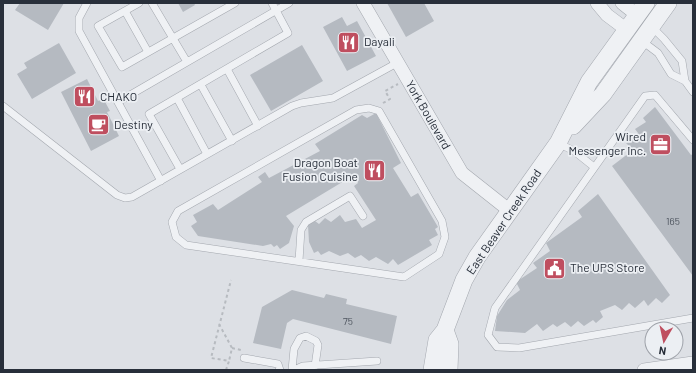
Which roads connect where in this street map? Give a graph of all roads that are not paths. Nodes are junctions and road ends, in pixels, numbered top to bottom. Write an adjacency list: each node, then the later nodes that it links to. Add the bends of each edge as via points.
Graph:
1 (87, 3): 26 (lane, via 79,18 79,31)
2 (139, 3): 12 (lane)
3 (152, 3): 16 (lane)
4 (234, 3): 16 (lane)
5 (272, 3): 13 (lane)
6 (289, 3): 13 (lane)
7 (363, 3): 20 (street, York Boulevard)
8 (597, 3): 15 (street, via 607,15)
9 (622, 3): 11 (street)
10 (668, 3): 14 (street, East Beaver Creek Road)
11 (641, 9): 14 (street); 15 (street, East Beaver Creek Road)
12 (125, 11): 18 (lane); 18 (lane, via 98,26 122,67)
13 (276, 11): 19 (lane); 21 (lane, via 288,33)
14 (652, 27): 17 (street, East Beaver Creek Road); 22 (lane, via 682,61)
15 (627, 30): 17 (street); 31 (street, East Beaver Creek Road, via 589,82)
16 (173, 37): 18 (lane); 19 (lane)
17 (642, 41): 22 (lane, via 658,53 671,74); 31 (street, East Beaver Creek Road, via 603,94)
18 (148, 52)
19 (187, 62): 26 (lane)
20 (397, 63): 28 (lane, via 333,98 301,103); 36 (street, York Boulevard, via 462,174)
21 (227, 69): 23 (lane); 28 (lane)
22 (685, 81): 24 (lane)
23 (201, 85): 25 (lane); 29 (lane)
24 (693, 92)
25 (177, 98): 32 (lane); 34 (lane, via 149,114)
26 (118, 102): 35 (lane)
27 (3, 106): 35 (lane, via 117,195 132,197)
28 (258, 126): 29 (lane)
29 (232, 140): 32 (lane)
30 (693, 140): 33 (lane, via 655,95 645,96)
31 (560, 141): 33 (lane); 36 (street, East Beaver Creek Road)
32 (207, 154): 34 (lane)
33 (594, 166): 39 (lane, via 495,308 488,335 497,347 519,348)
34 (180, 169): 35 (lane)
35 (161, 181)
36 (510, 211): 40 (street, East Beaver Creek Road, via 464,280)
37 (363, 216): 38 (lane, via 350,196 306,222 302,230)
38 (299, 262): 38 (lane, via 404,277 439,254 445,236 442,221 379,111 369,108 356,110 178,211 172,222 176,237 186,245)
39 (693, 318)
40 (444, 330): 48 (street, East Beaver Creek Road, via 437,340); 49 (street, via 450,344)
41 (244, 358): 46 (lane, via 278,364)
42 (377, 361): 44 (lane)
43 (693, 363): 50 (street)
44 (315, 366): 45 (lane); 47 (lane, via 318,345 306,336 300,338 294,348)
45 (304, 368): 47 (lane)
46 (280, 370)
47 (293, 370)
48 (432, 370)
49 (449, 370)
50 (644, 370)

